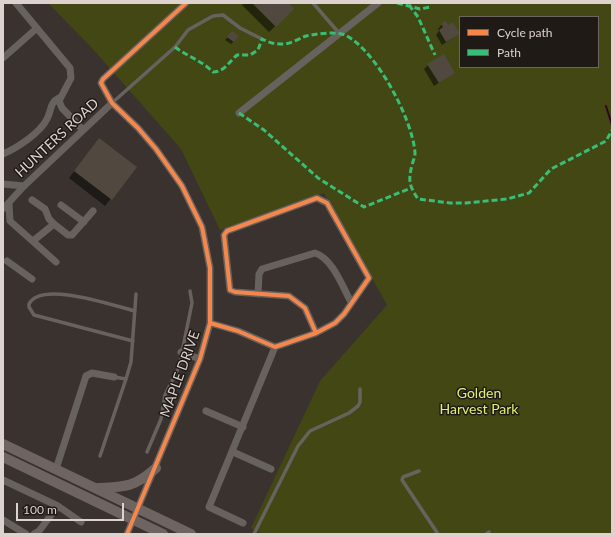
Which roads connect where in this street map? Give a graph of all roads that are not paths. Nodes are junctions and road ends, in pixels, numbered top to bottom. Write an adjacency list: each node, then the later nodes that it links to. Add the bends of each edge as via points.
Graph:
1 (16, 3): 5 (street)
2 (186, 3): 10 (street, HUNTERS ROAD, via 103,78 101,83)
3 (313, 3): 6 (lane)
4 (378, 3): 6 (street)
5 (37, 28): 8 (street); 9 (street, via 72,73 70,82)
6 (339, 33): 11 (street)
7 (262, 39): 10 (lane, via 240,28 224,15 213,16 188,30 175,47)
8 (3, 58)
9 (59, 98): 12 (street, via 62,108); 13 (street, via 54,100 47,119 37,130 18,148)
10 (112, 103): 12 (street, HUNTERS ROAD); 32 (street, MAPLE DRIVE, via 156,149 182,186 202,227 207,247 211,295)
11 (239, 113)
12 (84, 130): 15 (street, HUNTERS ROAD)
13 (3, 154)
14 (3, 184): 15 (street)
15 (24, 186): 18 (street, HUNTERS ROAD)
16 (32, 200): 22 (street, via 45,209)
17 (61, 205): 21 (street)
18 (6, 207): 20 (street)
19 (93, 211): 21 (street)
20 (6, 222): 23 (street)
21 (84, 222): 22 (street, via 70,236)
22 (54, 224): 23 (street)
23 (33, 241): 25 (street)
24 (4, 261): 26 (street)
25 (56, 262)
26 (32, 279)
27 (190, 291): 36 (lane, via 192,303)
28 (136, 294): 31 (lane)
29 (258, 294): 30 (street, via 259,274 262,269 315,253 331,266); 30 (street, via 230,290 225,233 317,198 327,203 368,276); 33 (street, via 285,294 293,298 305,308)
30 (351, 302): 33 (street, via 335,323)
31 (135, 311): 34 (lane); 34 (lane, via 54,292 34,298 29,304 34,315)
32 (210, 323): 35 (street, via 238,331); 37 (street, MAPLE DRIVE)
33 (316, 333): 35 (street)
34 (133, 341): 39 (lane)
35 (275, 347): 42 (street)
36 (181, 352): 37 (street); 44 (lane, via 177,373 165,395 161,418)
37 (200, 359): 48 (street, MAPLE DRIVE)
38 (114, 377): 39 (lane); 49 (street, via 92,373 86,376)
39 (126, 380): 46 (lane)
40 (360, 389): 65 (lane, via 358,406 349,413 312,428 298,446)
41 (206, 412): 42 (street)
42 (243, 427): 45 (street)
43 (3, 444): 49 (street)
44 (147, 452)
45 (233, 452): 50 (street); 59 (street, via 209,507)
46 (100, 456)
47 (3, 457): 57 (street)
48 (156, 468): 53 (street, via 132,485); 55 (street, MAPLE DRIVE)
49 (56, 469): 53 (street)
50 (271, 469)
51 (419, 471): 66 (lane, via 403,477 402,480)
52 (3, 480): 54 (street)
53 (96, 488): 55 (street)
54 (58, 506): 58 (street); 61 (street)
55 (139, 509): 57 (street, MAPLE DRIVE); 64 (street)
56 (3, 520): 60 (street)
57 (134, 520): 62 (street, MAPLE DRIVE); 63 (street)
58 (82, 522)
59 (243, 523)
60 (26, 534)
61 (34, 534)
62 (127, 534)
63 (163, 534)
64 (191, 534)
65 (254, 534)
66 (438, 534)

